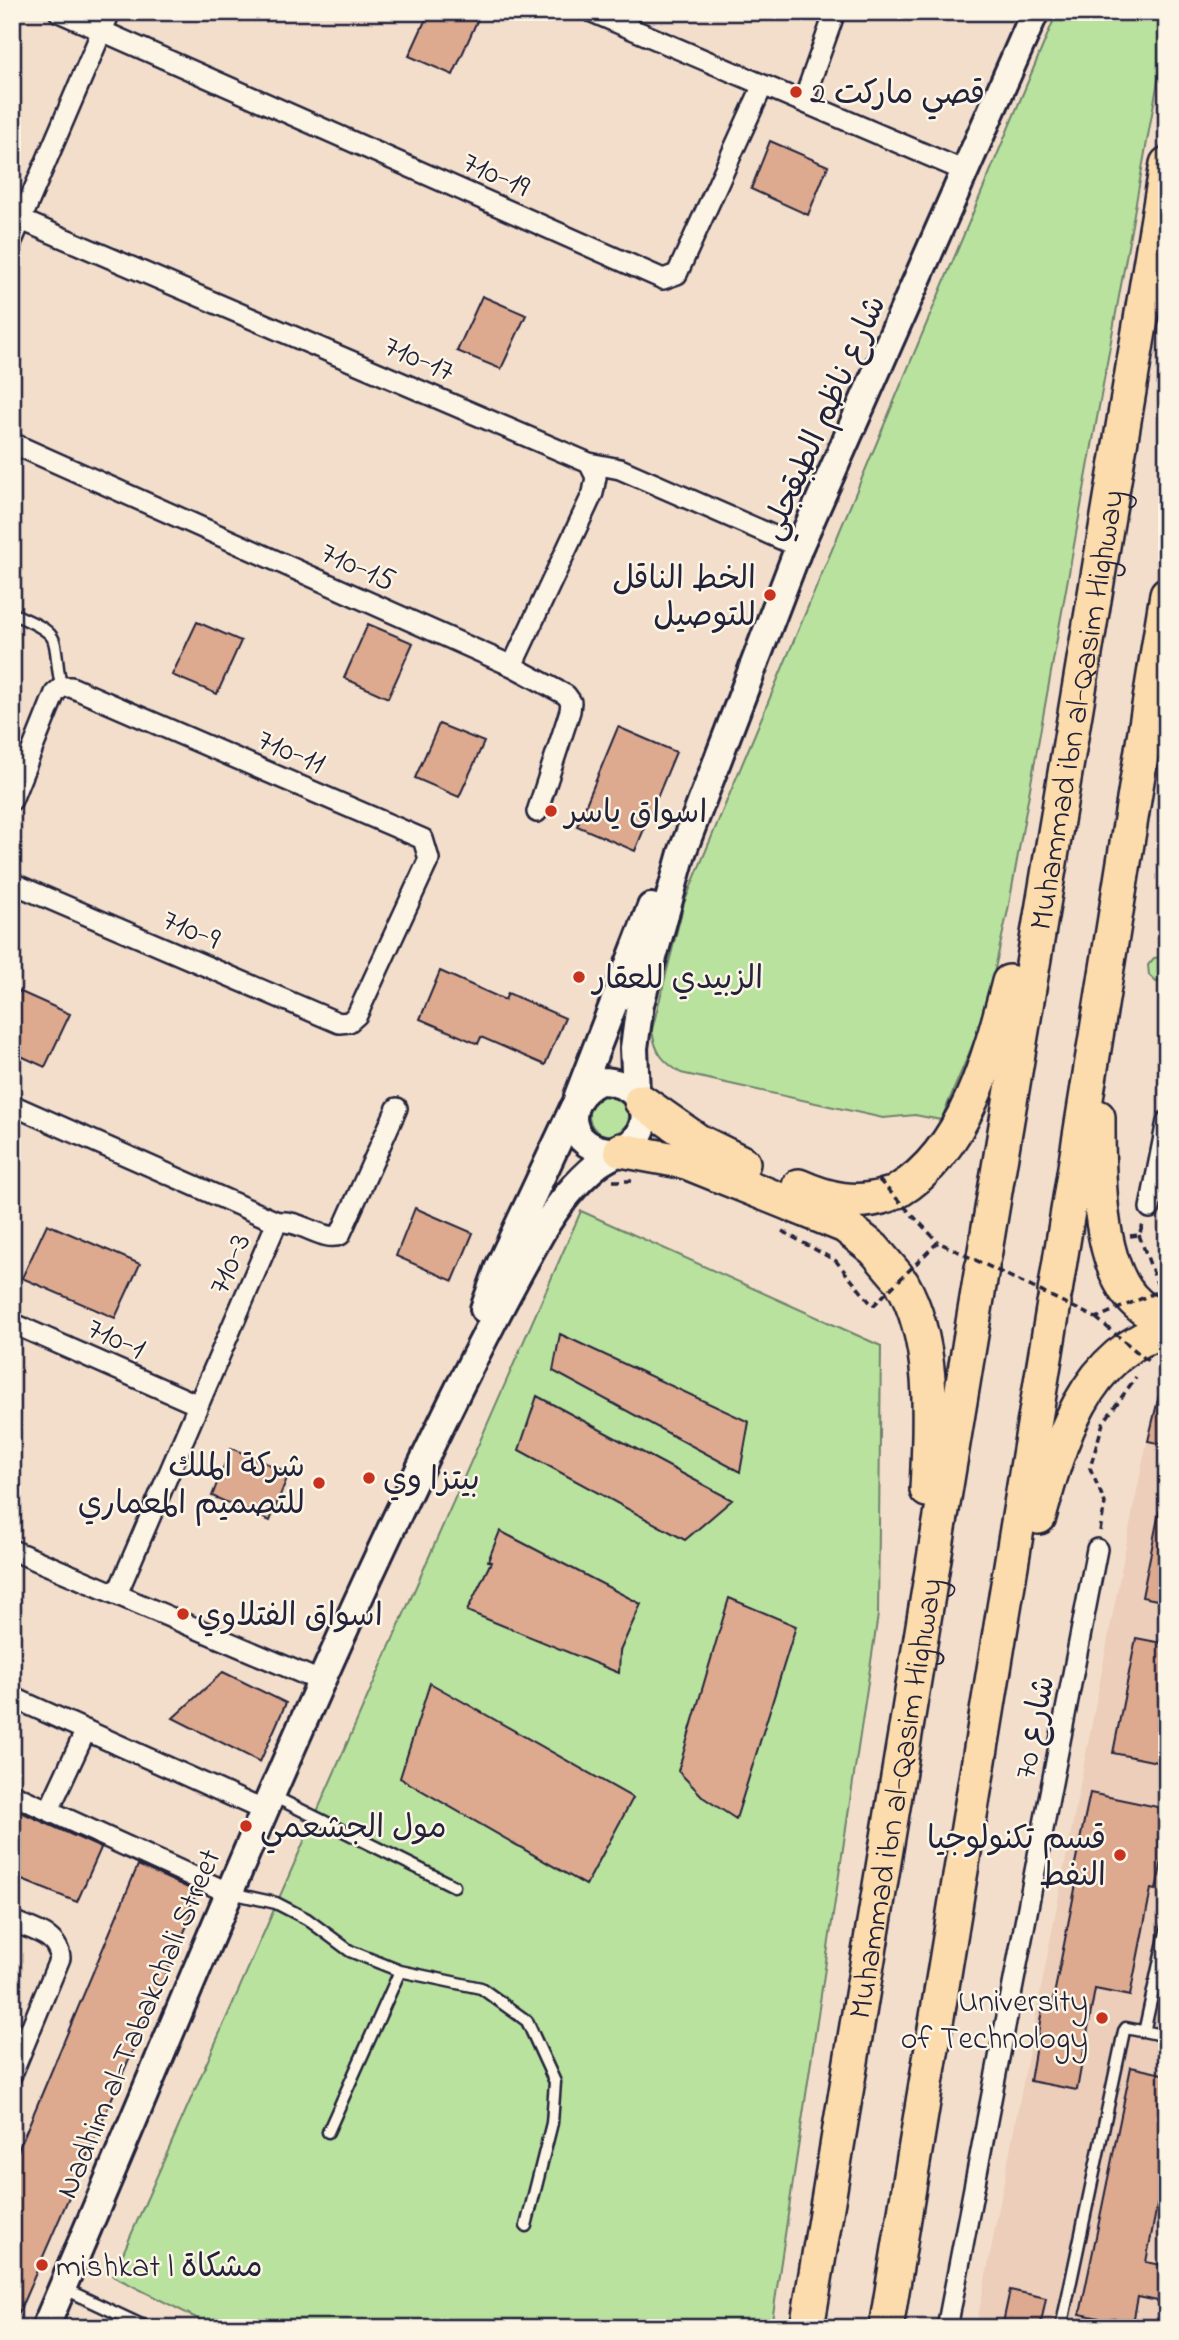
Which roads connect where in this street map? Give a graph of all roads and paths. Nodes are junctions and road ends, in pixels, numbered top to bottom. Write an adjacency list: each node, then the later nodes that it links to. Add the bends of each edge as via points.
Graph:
1 (59, 12): 5 (street, 710-19)
2 (592, 12): 6 (street)
3 (835, 12): 7 (street)
4 (1035, 12): 9 (main road, شارع ناظم الطبقجلي)
5 (107, 21): 6 (street, 710-19, via 663,279 677,274); 10 (street)
6 (763, 85): 7 (street)
7 (803, 103): 9 (street)
8 (1167, 164): 20 (highway, Muhammad ibn al-Qasim Highway)
9 (967, 172): 14 (main road, شارع ناظم الطبقجلي)
10 (17, 218): 11 (street); 13 (street, 710-17)
11 (12, 241)
12 (12, 443): 17 (street, 710-15)
13 (589, 463): 14 (street, 710-17, via 620,469); 17 (street, via 596,477 593,492)
14 (799, 547): 23 (main road, شارع ناظم الطبقجلي)
15 (1167, 594): 25 (highway)
16 (12, 613): 18 (lane, via 51,634)
17 (512, 666): 22 (street, 710-15, via 560,691 571,702)
18 (62, 687): 19 (street); 26 (street, 710-11, via 423,839 429,859 357,1015)
19 (20, 757): 21 (street)
20 (1064, 766): 35 (highway, via 989,1055 961,1118 932,1165 917,1180); 51 (highway, Muhammad ibn al-Qasim Highway)
21 (12, 800)
22 (537, 812)
23 (682, 853): 27 (main road, via 640,1004 634,1048); 28 (main road, via 647,916)
24 (12, 883): 26 (street, 710-9, via 339,1023)
25 (1102, 992): 40 (highway, via 1098,1149); 52 (highway)
26 (349, 1022)
27 (638, 1097): 28 (main road, via 626,1084 600,1081); 32 (main road, via 644,1112 639,1135); 35 (highway, via 678,1129 719,1153 822,1196 858,1201)
28 (576, 1102): 32 (main road, via 573,1123 579,1136 601,1151); 46 (main road, via 499,1267)
29 (12, 1105): 37 (street, 710-3)
30 (397, 1108): 37 (street, via 340,1235 328,1237 295,1221)
31 (1167, 1121): 36 (street)
32 (618, 1150): 34 (main road); 51 (highway, via 686,1162 845,1226 874,1249 899,1280 920,1328 927,1387 929,1447)
33 (643, 1181): 34 (path)
34 (579, 1182): 46 (main road, via 550,1218)
35 (888, 1189): 41 (path, bridge)
36 (1150, 1208): 39 (path)
37 (277, 1222): 47 (street, 710-3)
38 (779, 1229): 41 (path, bridge, via 836,1261 873,1306)
39 (1139, 1235): 40 (path); 42 (path)
40 (1107, 1240): 42 (highway, via 1118,1278 1131,1298)
41 (938, 1242): 43 (path, bridge)
42 (1163, 1306): 43 (path, bridge)
43 (1096, 1318): 48 (path, bridge, via 1148,1361 1103,1423 1095,1445 1090,1468 1105,1503)
44 (12, 1323): 47 (street, 710-1)
45 (1167, 1330): 52 (highway, via 1148,1335 1118,1355 1092,1381 1054,1465)
46 (469, 1365): 53 (main road, Nadhim al-Tabakchali Street)
47 (198, 1405): 50 (street, 710-3)
48 (1097, 1549): 74 (street, شارع 70)
49 (12, 1550): 50 (street)
50 (117, 1594): 53 (street)
51 (920, 1647): 72 (highway, Muhammad ibn al-Qasim Highway)
52 (996, 1663): 73 (highway)
53 (320, 1681): 57 (main road, Nadhim al-Tabakchali Street)
54 (12, 1697): 55 (street)
55 (86, 1730): 57 (street); 58 (street)
56 (12, 1794): 58 (street)
57 (268, 1803): 59 (lane); 60 (main road, Nadhim al-Tabakchali Street)
58 (49, 1810): 60 (street)
59 (454, 1886)
60 (227, 1892): 63 (lane, via 276,1903 350,1951); 69 (main road, Nadhim al-Tabakchali Street)
61 (12, 1921): 66 (street, via 51,1938 59,1946 60,1958)
62 (1167, 1927): 64 (lane)
63 (400, 1970): 67 (lane); 68 (lane, via 481,1988 527,2021 555,2082 552,2123)
64 (1143, 2031): 65 (lane); 75 (lane, via 1124,2031)
65 (1167, 2036)
66 (12, 2074)
67 (328, 2132)
68 (526, 2226)
69 (63, 2288): 70 (main road, Nadhim al-Tabakchali Street); 71 (lane)
70 (45, 2328)
71 (148, 2328)
72 (807, 2328)
73 (886, 2328)
74 (947, 2328)
75 (1061, 2328)

